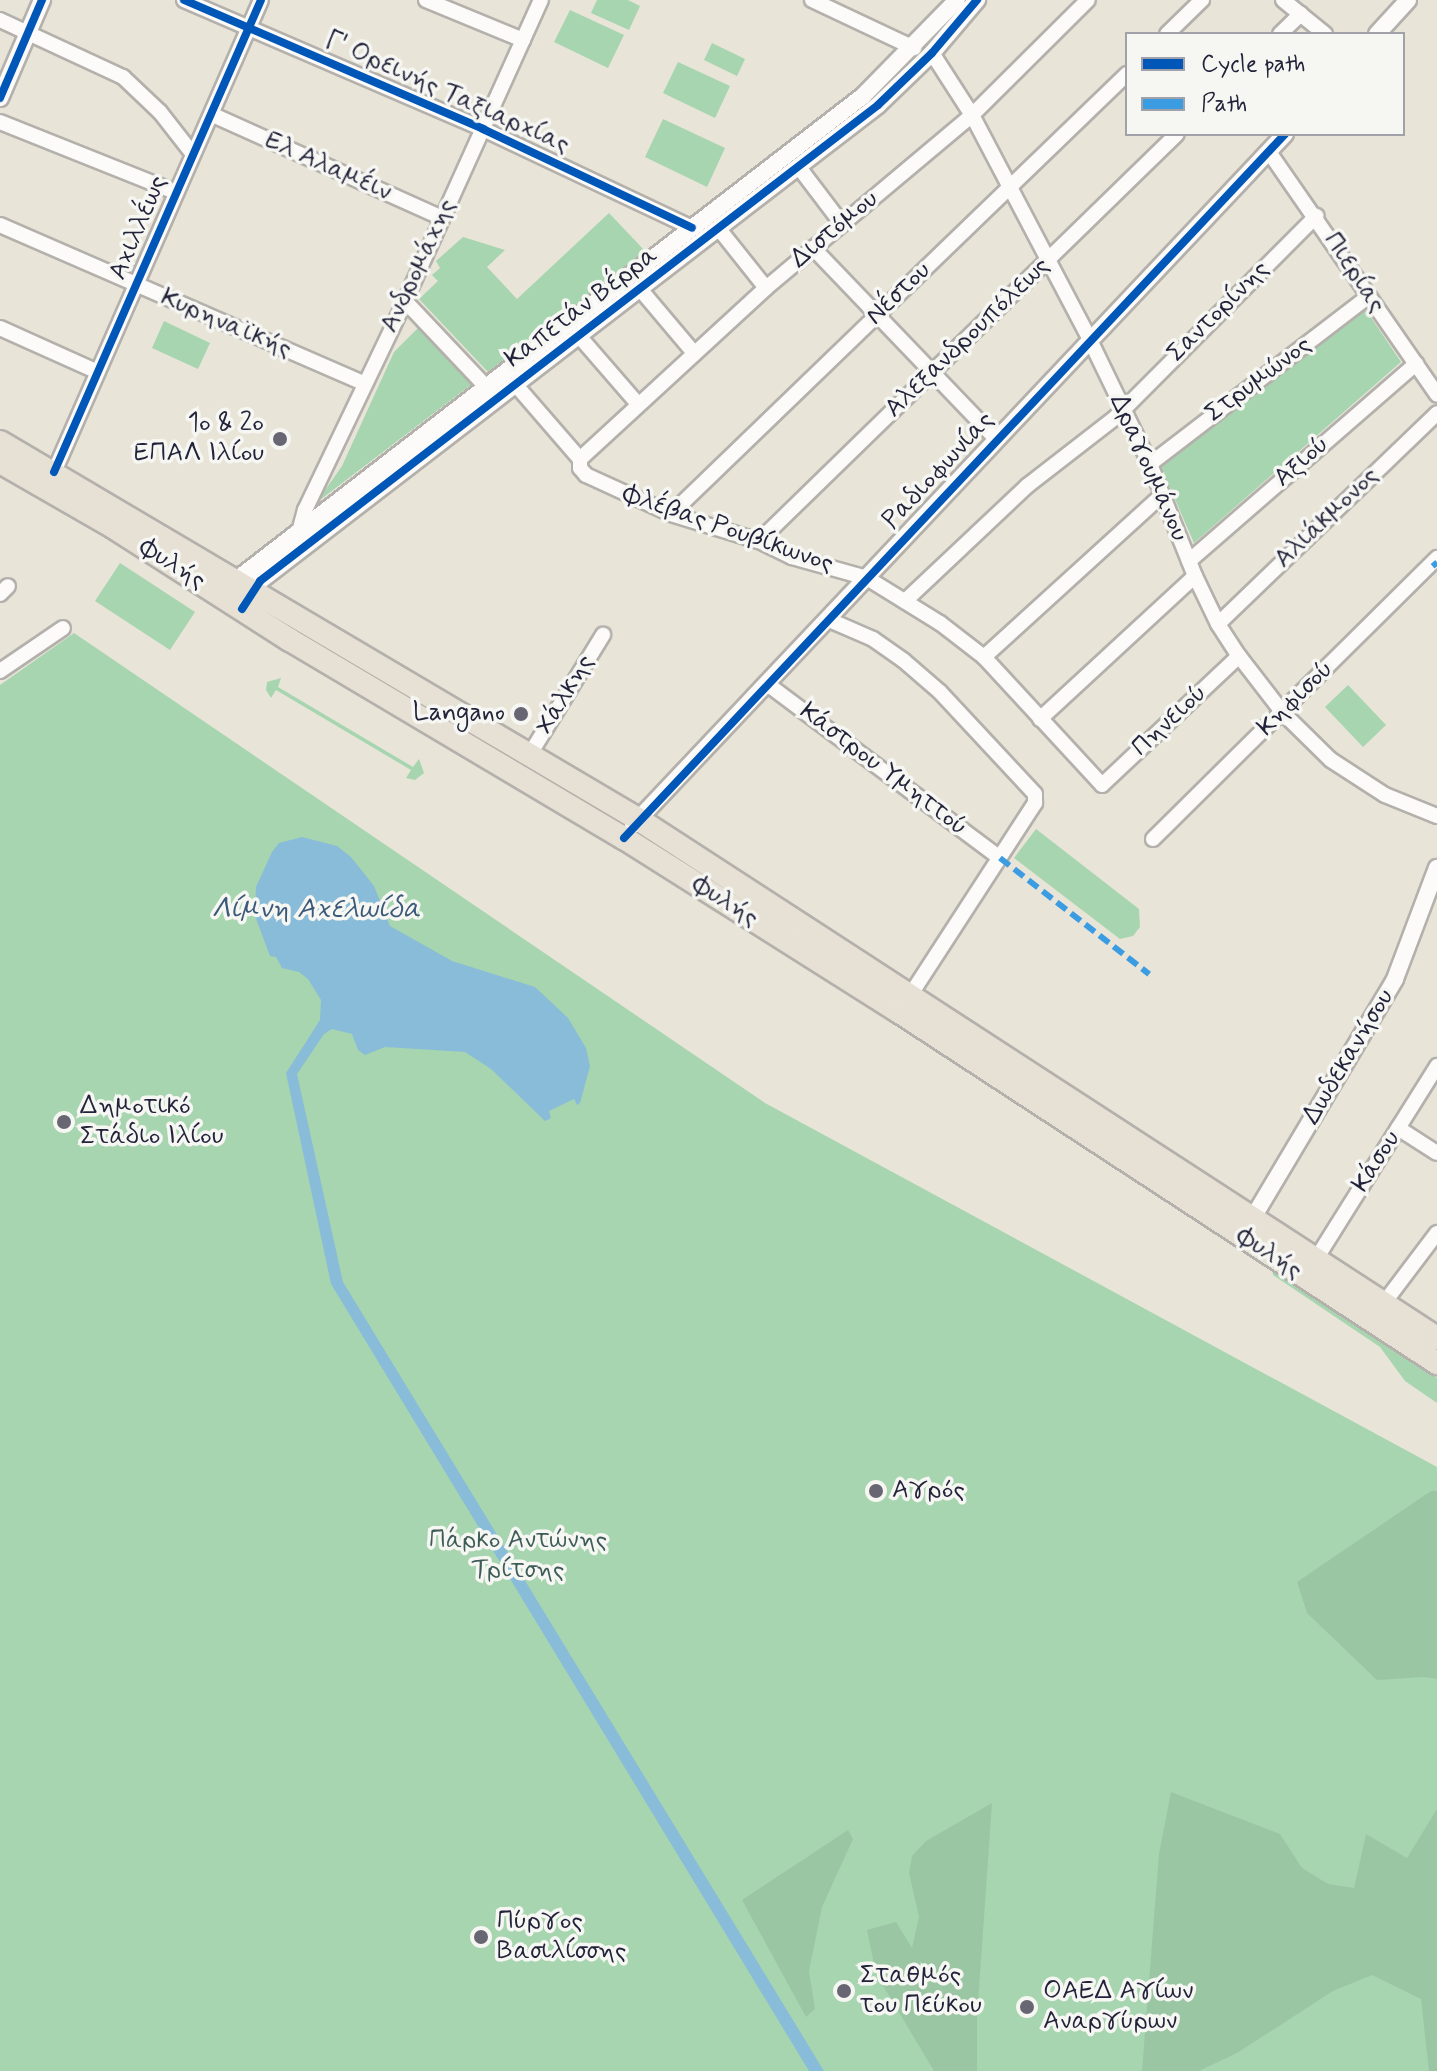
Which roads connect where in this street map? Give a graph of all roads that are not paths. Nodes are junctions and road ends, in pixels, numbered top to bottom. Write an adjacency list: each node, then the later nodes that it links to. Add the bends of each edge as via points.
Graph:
1 (42, 0): 17 (street)
2 (184, 0): 16 (street, Γ' Ορεινής Ταξιαρχίας)
3 (261, 0): 16 (street, Αχιλλέως)
4 (426, 0): 22 (street)
5 (541, 0): 22 (street, Ανδρομάχης)
6 (812, 0): 13 (street)
7 (957, 0): 23 (street, Καπετάν Βέρρα)
8 (977, 0): 24 (street, Καπετάν Βέρρα)
9 (1088, 0): 28 (street, Διστόμου)
10 (1202, 0): 18 (street)
11 (1283, 0): 14 (street)
12 (1408, 0): 21 (street)
13 (832, 4): 23 (street)
14 (1301, 14): 19 (street); 20 (street)
15 (0, 20): 17 (street)
16 (249, 28): 27 (street, Αχιλλέως); 30 (street, Γ' Ορεινής Ταξιαρχίας)
17 (28, 32): 26 (street); 34 (street, via 123,77)
18 (1169, 32)
19 (1282, 32)
20 (1323, 32)
21 (1379, 32)
22 (523, 40): 30 (street, Ανδρομάχης)
23 (914, 48): 42 (street, Καπετάν Βέρρα, via 863,96)
24 (932, 53): 28 (street, Δραγουμάνου); 35 (street, Καπετάν Βέρρα, via 878,105)
25 (1125, 76): 36 (street, Νέστου)
26 (0, 98)
27 (213, 115): 34 (street, Αχιλλέως); 39 (street, Ελ Αλαμέιν)
28 (972, 115): 36 (street, Δραγουμάνου); 40 (street, Διστόμου)
29 (0, 122): 37 (street)
30 (483, 129): 39 (street, Ανδρομάχης); 42 (street, Γ' Ορεινής Ταξιαρχίας)
31 (1175, 136): 45 (street, Αλεξανδρουπόλεως)
32 (1283, 136): 33 (street, Ραδιοφωνίας)
33 (1269, 152): 38 (street, Πιερίας); 54 (street, Ραδιοφωνίας)
34 (192, 153): 37 (street, Αχιλλέως)
35 (798, 166): 40 (street); 43 (street, Καπετάν Βέρρα)
36 (1011, 188): 45 (street, Δραγουμάνου); 51 (street, Νέστου)
37 (175, 192): 46 (street, Αχιλλέως)
38 (1316, 216): 49 (street, Πιερίας); 64 (street, Σαντορίνης)
39 (442, 218): 50 (street, Ανδρομάχης)
40 (842, 224): 44 (street, Διστόμου)
41 (0, 225): 46 (street, Κυρηναϊκής)
42 (692, 228): 62 (street, Καπετάν Βέρρα)
43 (719, 229): 47 (street); 48 (street, Καπετάν Βέρρα)
44 (813, 248): 47 (street, Διστόμου); 51 (street)
45 (1047, 261): 54 (street, Δραγουμάνου); 58 (street, Αλεξανδρουπόλεως)
46 (137, 285): 57 (street, Αχιλλέως); 59 (street, Κυρηναϊκής)
47 (766, 288): 55 (street, Διστόμου)
48 (640, 289): 53 (street, Καπετάν Βέρρα); 55 (street)
49 (1369, 296): 56 (street, Πιερίας); 71 (street, Στρυμώνος)
50 (405, 301): 59 (street, Ανδρομάχης); 62 (street)
51 (877, 315): 58 (street); 74 (street, Νέστου)
52 (0, 328): 57 (street)
53 (579, 336): 60 (street, Καπετάν Βέρρα); 63 (street)
54 (1090, 340): 64 (street, Δραγουμάνου); 67 (street, Ραδιοφωνίας)
55 (694, 353): 63 (street, Διστόμου)
56 (1416, 364): 61 (street, Πιερίας); 77 (street, Αξιού)
57 (98, 372): 72 (street, Αχιλλέως)
58 (932, 372): 67 (street); 76 (street, Αλεξανδρουπόλεως)
59 (364, 383): 75 (street, Ανδρομάχης)
60 (515, 384): 62 (street, Καπετάν Βέρρα); 69 (street, Φλέβας Ρουβίκωνος)
61 (1437, 395)
62 (484, 398): 66 (street, Καπετάν Βέρρα)
63 (638, 404): 69 (street, Διστόμου)
64 (1123, 409): 71 (street, Δραγουμάνου); 82 (street, Σαντορίνης, via 1027,486)
65 (1437, 413): 85 (street, Αλιάκμονος)
66 (449, 426): 75 (street, Καπετάν Βέρρα); 81 (street, Καπετάν Βέρρα)
67 (996, 439): 80 (street, Ραδιοφωνίας)
68 (0, 442): 72 (main road, Φυλής)
69 (580, 459): 74 (street, Φλέβας Ρουβίκωνος, via 586,475)
70 (0, 462): 83 (main road, Φυλής)
71 (1150, 464): 73 (street, Δραγουμάνου)
72 (54, 472): 81 (main road, Φυλής)
73 (1161, 496): 77 (street, Δραγουμάνου); 89 (street)
74 (671, 514): 76 (street, Φλέβας Ρουβίκωνος)
75 (299, 532): 81 (street, Καπετάν Βέρρα)
76 (759, 541): 80 (street, Φλέβας Ρουβίκωνος, via 792,557)
77 (1189, 561): 79 (street, Δραγουμάνου)
78 (1436, 562): 92 (street, Κηφισού)
79 (1195, 576): 85 (street, Δραγουμάνου); 93 (street)
80 (867, 578): 82 (street, Φλέβας Ρουβίκωνος); 84 (street, Ραδιοφωνίας)
81 (247, 585): 83 (street, Καπετάν Βέρρα); 94 (main road, Φυλής)
82 (905, 601): 89 (street, Φλέβας Ρουβίκωνος)
83 (235, 605): 97 (main road, Φυλής)
84 (827, 619): 91 (street, Ραδιοφωνίας); 99 (street, via 873,639 903,660 1035,794 1035,803)
85 (1218, 624): 88 (street, Δραγουμάνου)
86 (63, 628): 90 (street)
87 (603, 635): 94 (street, Χάλκης)
88 (1239, 656): 92 (street, Δραγουμάνου); 95 (street, Πηνειού)
89 (984, 657): 93 (street, Φλέβας Ρουβίκωνος)
90 (0, 671)
91 (766, 683): 97 (street, Ραδιοφωνίας); 99 (street, Κάστρου Υμηττού)
92 (1283, 713): 96 (street, Δραγουμάνου, via 1360,781); 98 (street, Κηφισού)
93 (1040, 719): 95 (street, Φλέβας Ρουβίκωνος)
94 (530, 754): 97 (main road, Φυλής)
95 (1102, 785)
96 (1437, 816)
97 (631, 828): 101 (main road, Φυλής); 105 (main road, Φυλής, via 898,1011)
98 (1153, 839)
99 (1000, 858): 101 (street)
100 (1437, 868): 105 (street, Δωδεκανήσου, via 1398,973)
101 (911, 994): 105 (main road, Φυλής)
102 (1437, 1066): 103 (street, Κάσου)
103 (1398, 1128): 104 (street); 107 (street, Κάσου)
104 (1437, 1153)
105 (1247, 1227): 107 (main road, Φυλής); 110 (main road, Φυλής)
106 (1437, 1233): 108 (street)
107 (1316, 1259): 108 (main road, Φυλής)
108 (1384, 1303): 109 (main road, Φυλής)
109 (1437, 1338)
110 (1437, 1363)

